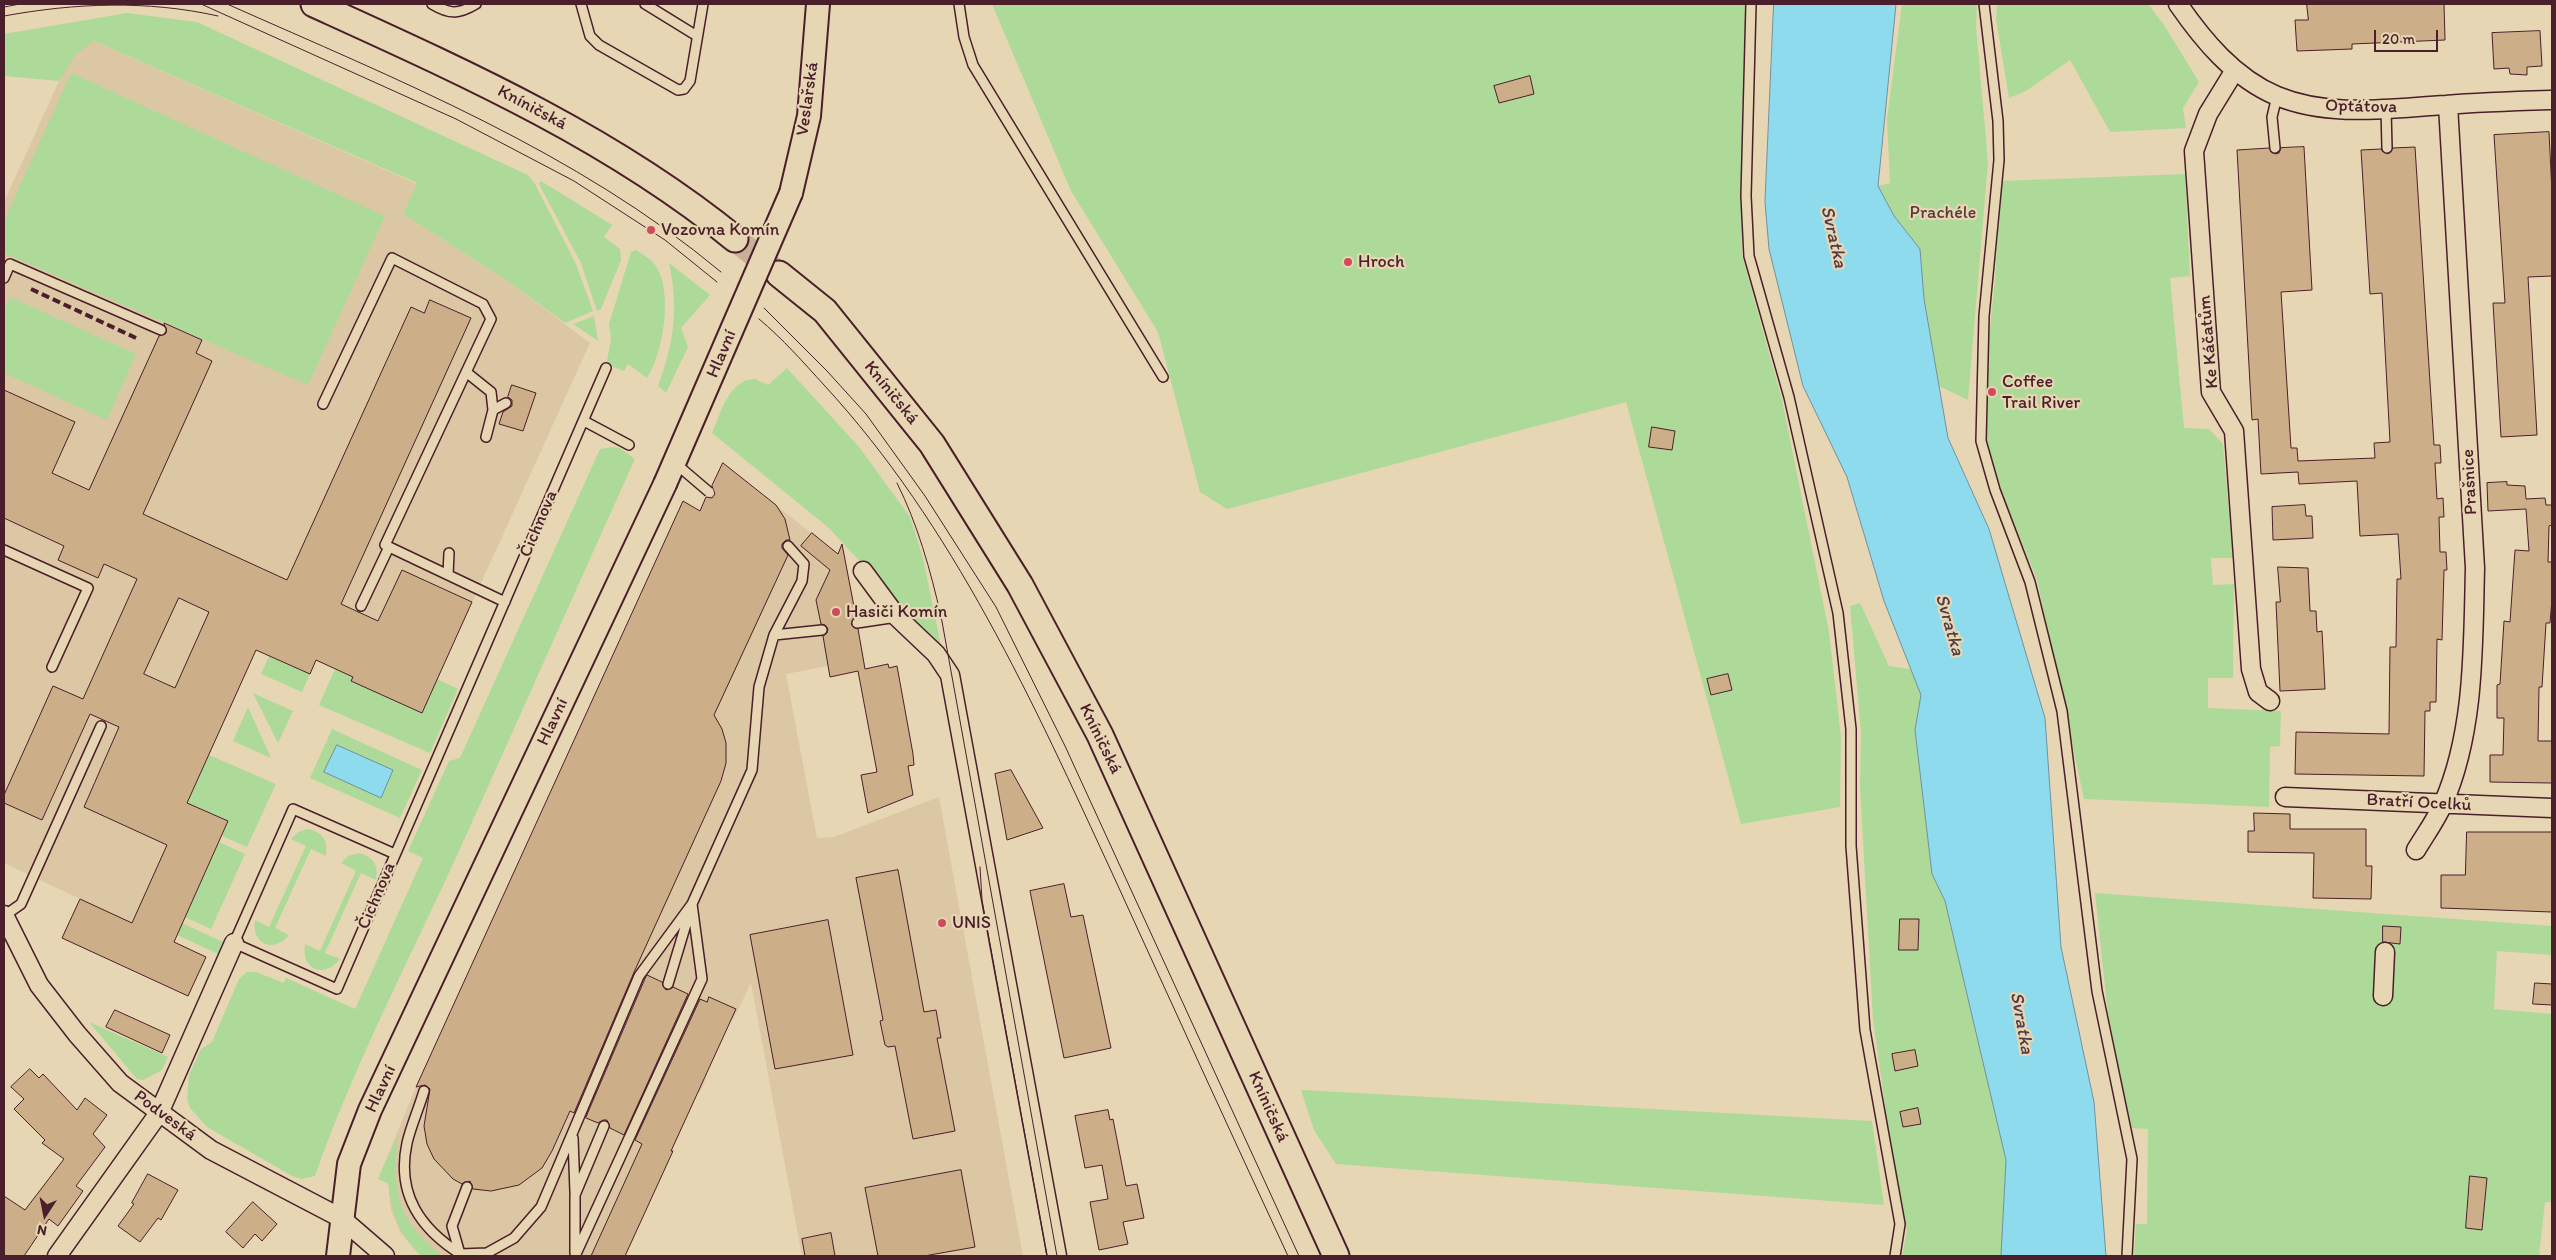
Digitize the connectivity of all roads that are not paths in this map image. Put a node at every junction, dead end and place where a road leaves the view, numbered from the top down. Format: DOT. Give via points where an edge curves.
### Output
graph roads {
  1 [pos="314,4"];
  2 [pos="432,4"];
  3 [pos="476,4"];
  4 [pos="581,4"];
  5 [pos="645,4"];
  6 [pos="702,4"];
  7 [pos="818,4"];
  8 [pos="959,4"];
  9 [pos="1750,4"];
  10 [pos="1984,4"];
  11 [pos="2178,4"];
  12 [pos="697,36"];
  13 [pos="2235,70"];
  14 [pos="2276,96"];
  15 [pos="2552,100"];
  16 [pos="2448,104"];
  17 [pos="2386,109"];
  18 [pos="2275,148"];
  19 [pos="2388,148"];
  20 [pos="791,193"];
  21 [pos="735,239"];
  22 [pos="779,274"];
  23 [pos="4,278"];
  24 [pos="161,330"];
  25 [pos="606,368"];
  26 [pos="466,372"];
  27 [pos="1162,377"];
  28 [pos="506,403"];
  29 [pos="323,404"];
  30 [pos="493,410"];
  31 [pos="584,421"];
  32 [pos="486,437"];
  33 [pos="630,445"];
  34 [pos="674,463"];
  35 [pos="709,492"];
  36 [pos="788,546"];
  37 [pos="389,547"];
  38 [pos="4,550"];
  39 [pos="449,552"];
  40 [pos="862,571"];
  41 [pos="448,575"];
  42 [pos="505,602"];
  43 [pos="361,606"];
  44 [pos="897,617"];
  45 [pos="857,623"];
  46 [pos="822,630"];
  47 [pos="774,635"];
  48 [pos="52,667"];
  49 [pos="2270,701"];
  50 [pos="101,726"];
  51 [pos="2285,797"];
  52 [pos="2443,805"];
  53 [pos="2552,808"];
  54 [pos="2416,850"];
  55 [pos="395,854"];
  56 [pos="692,904"];
  57 [pos="4,916"];
  58 [pos="234,943"];
  59 [pos="2385,952"];
  60 [pos="668,984"];
  61 [pos="2383,996"];
  62 [pos="424,1092"];
  63 [pos="159,1113"];
  64 [pos="604,1126"];
  65 [pos="573,1135"];
  66 [pos="467,1187"];
  67 [pos="575,1195"];
  68 [pos="342,1218"];
  69 [pos="462,1255"];
  70 [pos="57,1256"];
  71 [pos="338,1256"];
  72 [pos="385,1256"];
  73 [pos="575,1256"];
  74 [pos="1057,1256"];
  75 [pos="1336,1256"];
  76 [pos="1895,1256"];
  77 [pos="2127,1256"];
  1 -- 21 [label="main road, Kníničská" via="559,121 699,209"];
  2 -- 3 [label="lane" via="447,13 466,10"];
  4 -- 12 [label="lane" via="590,36 599,45 678,90 684,89 690,81"];
  5 -- 12 [label="lane"];
  6 -- 12 [label="lane"];
  7 -- 20 [label="street, Veslařská" via="809,116"];
  8 -- 27 [label="lane" via="964,37 973,65"];
  9 -- 76 [label="lane" via="1746,196 1749,256 1789,397 1838,613 1851,729 1852,846 1865,1030 1900,1224"];
  10 -- 77 [label="lane" via="1998,121 1999,160 1984,316 1981,441 1995,490 2030,582 2062,711 2097,991 2132,1159"];
  11 -- 13 [label="street, Optátova" via="2198,33"];
  13 -- 14 [label="street, Optátova"];
  13 -- 49 [label="street, Ke Káčatům" via="2208,114 2194,151 2211,392 2234,431 2251,669 2258,692"];
  14 -- 17 [label="street, Optátova" via="2326,108"];
  14 -- 18 [label="lane" via="2272,117"];
  15 -- 16 [label="street, Optátova"];
  16 -- 17 [label="street, Optátova"];
  16 -- 52 [label="street, Prašnice" via="2475,568 2466,719 2457,765"];
  17 -- 19 [label="lane"];
  20 -- 34 [label="street, Hlavní, bridge"];
  22 -- 75 [label="main road, Kníničská" via="826,311 932,444 1020,585 1100,735"];
  23 -- 24 [label="lane" via="10,264"];
  25 -- 31 [label="lane, Čichnova"];
  26 -- 29 [label="lane" via="491,319 483,304 392,258"];
  26 -- 30 [label="lane" via="491,392"];
  26 -- 37 [label="lane" via="385,545"];
  28 -- 30 [label="lane"];
  30 -- 32 [label="lane"];
  31 -- 33 [label="lane"];
  31 -- 42 [label="lane, Čichnova"];
  34 -- 35 [label="lane, bridge"];
  34 -- 68 [label="street, Hlavní, bridge" via="370,1110 349,1164"];
  36 -- 47 [label="lane" via="804,564 802,581"];
  37 -- 41 [label="lane"];
  37 -- 43 [label="lane"];
  38 -- 48 [label="lane" via="88,588"];
  39 -- 41 [label="lane"];
  40 -- 44 [label="street"];
  41 -- 42 [label="lane"];
  42 -- 55 [label="lane, Čichnova"];
  44 -- 45 [label="lane"];
  44 -- 74 [label="street" via="936,654 950,675"];
  46 -- 47 [label="lane"];
  47 -- 56 [label="lane" via="759,687 752,770"];
  50 -- 57 [label="lane" via="21,904"];
  51 -- 52 [label="street, Bratří Ocelků"];
  52 -- 53 [label="street, Bratří Ocelků"];
  52 -- 54 [label="street, Prašnice"];
  55 -- 58 [label="lane" via="293,809"];
  55 -- 58 [label="lane, Čichnova" via="337,989"];
  56 -- 60 [label="lane"];
  56 -- 65 [label="lane" via="639,976"];
  56 -- 73 [label="lane" via="702,979"];
  57 -- 63 [label="street, Podveská" via="39,985 71,1027 120,1082"];
  58 -- 63 [label="street"];
  59 -- 61 [label="street"];
  62 -- 69 [label="lane" via="407,1143 405,1187 422,1222 442,1243"];
  63 -- 68 [label="street, Podveská" via="211,1150"];
  63 -- 70 [label="street"];
  64 -- 67 [label="lane"];
  65 -- 67 [label="lane"];
  65 -- 69 [label="lane" via="541,1207 514,1238 487,1253"];
  66 -- 69 [label="lane" via="452,1226"];
  67 -- 73 [label="lane"];
  68 -- 71 [label="street, Hlavní"];
  68 -- 72 [label="street, Podveská"];
}
